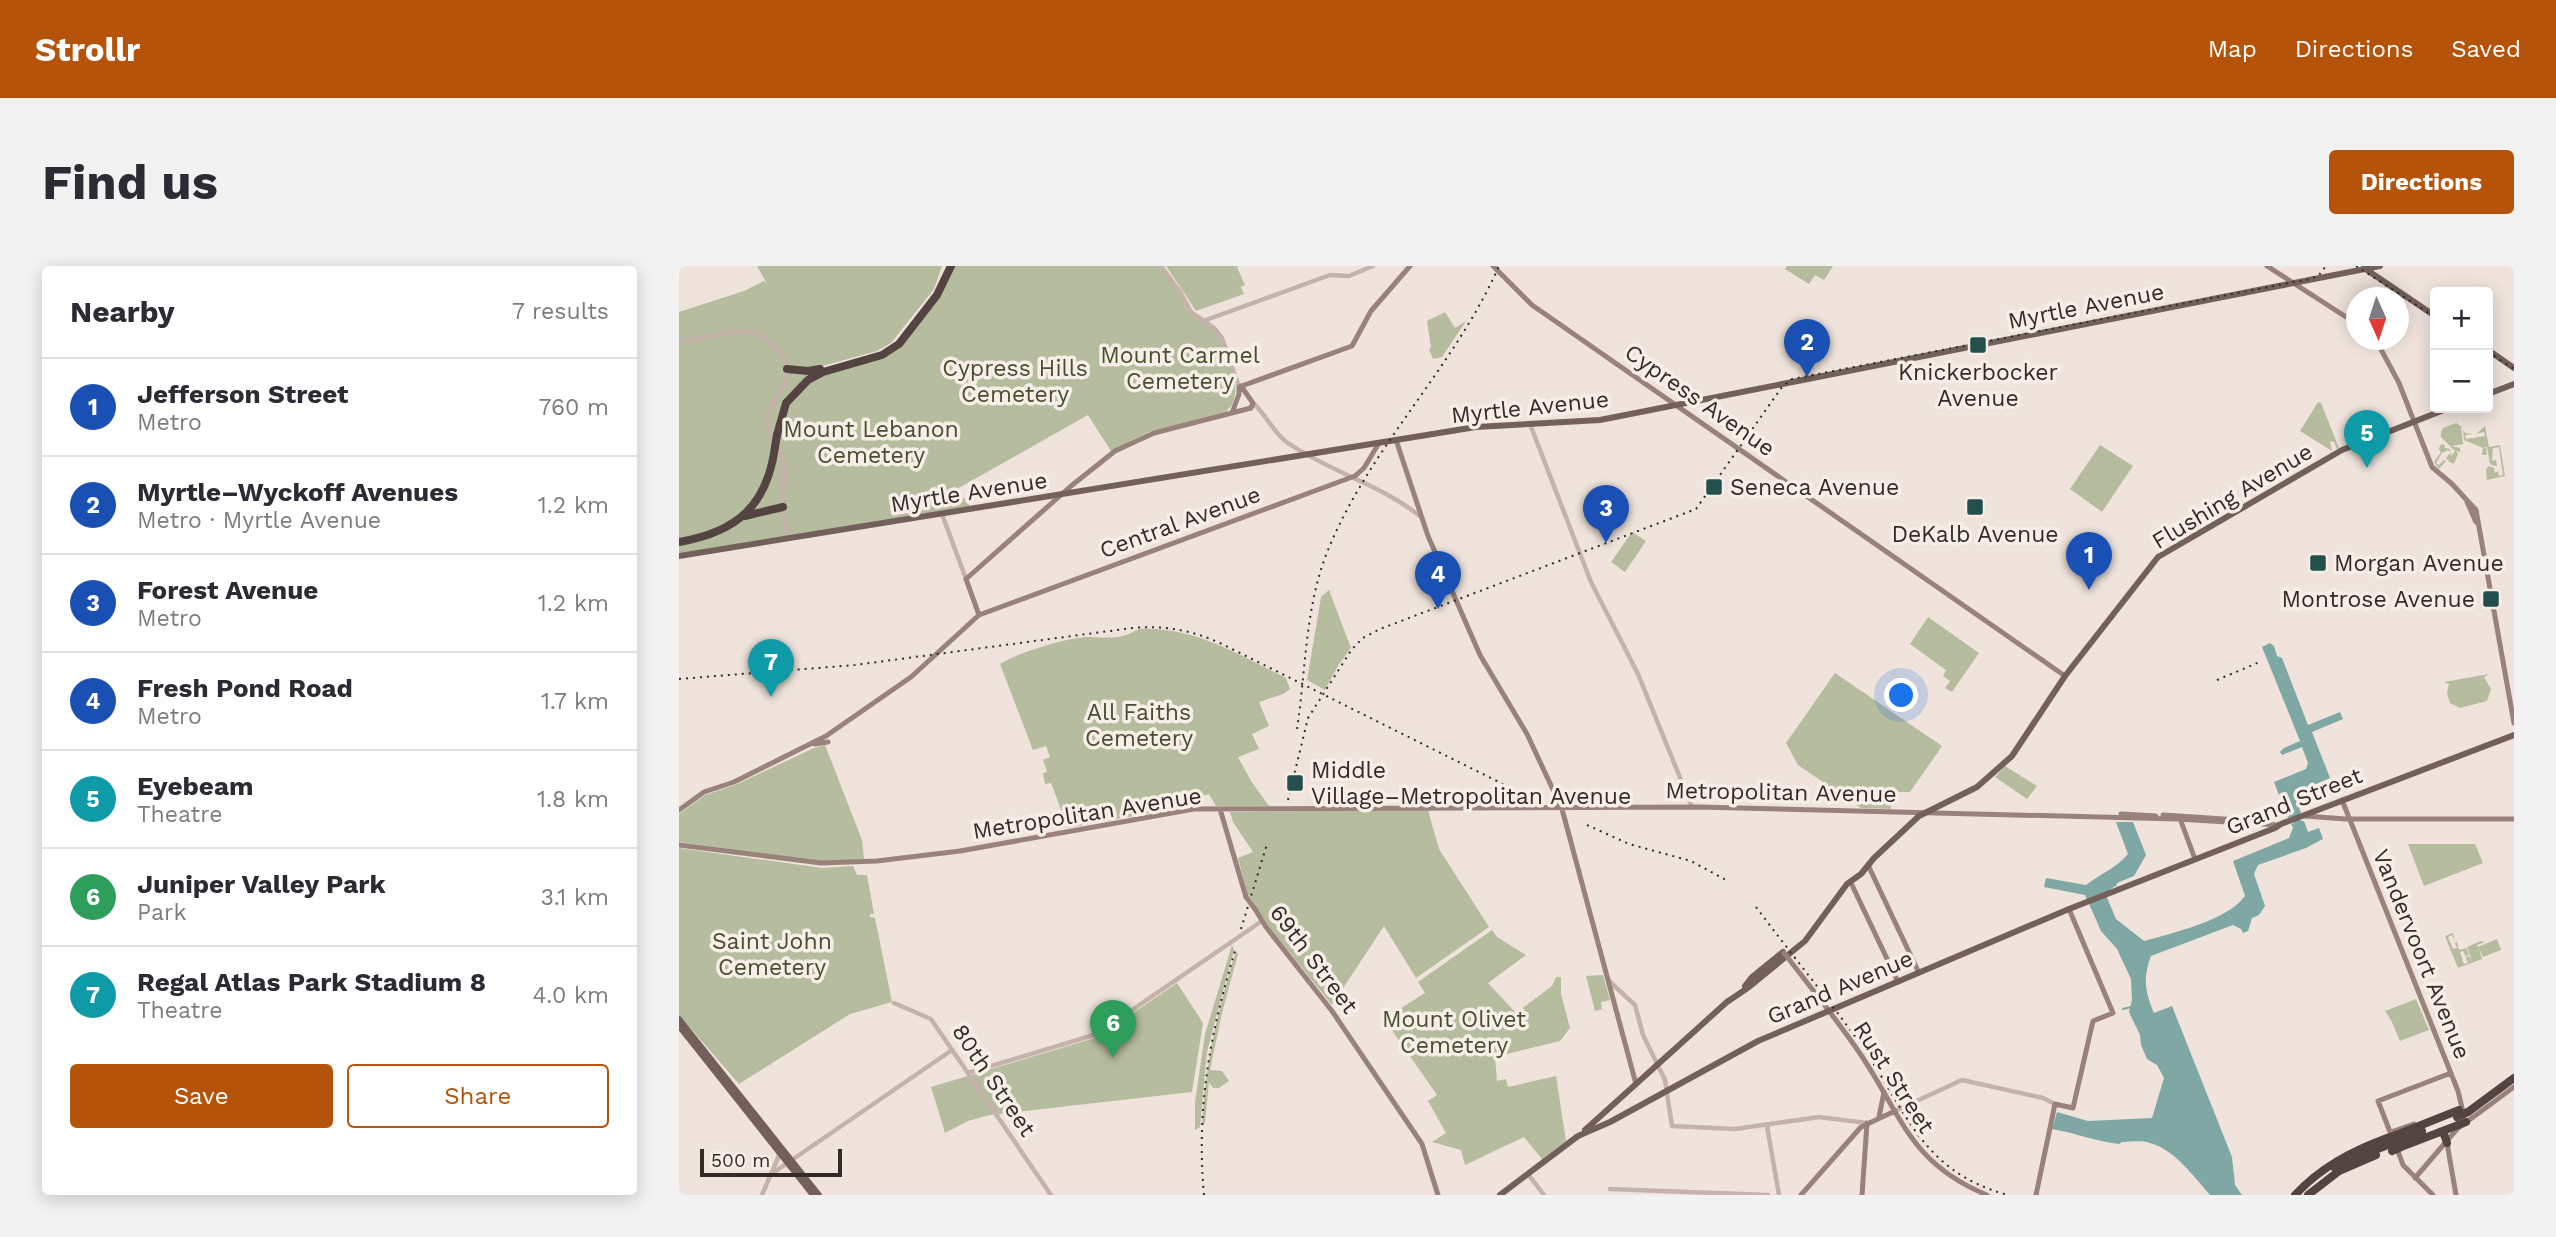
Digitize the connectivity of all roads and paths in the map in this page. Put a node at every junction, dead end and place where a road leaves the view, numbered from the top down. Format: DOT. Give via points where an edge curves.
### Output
graph roads {
  1 [pos="949,266"];
  2 [pos="1162,266"];
  3 [pos="1373,266"];
  4 [pos="1410,266"];
  5 [pos="1493,266"];
  6 [pos="2267,266"];
  7 [pos="2380,266"];
  8 [pos="2363,267"];
  9 [pos="2293,283"];
  10 [pos="932,298"];
  11 [pos="2430,313"];
  12 [pos="2346,317"];
  13 [pos="1206,320"];
  14 [pos="679,341"];
  15 [pos="1955,342"];
  16 [pos="1964,348"];
  17 [pos="2381,350"];
  18 [pos="2493,353"];
  19 [pos="830,367"];
  20 [pos="2514,368"];
  21 [pos="790,370"];
  22 [pos="2514,384"];
  23 [pos="792,390"];
  24 [pos="1241,390"];
  25 [pos="2493,392"];
  26 [pos="1253,403"];
  27 [pos="1675,404"];
  28 [pos="2436,413"];
  29 [pos="1231,414"];
  30 [pos="2414,422"];
  31 [pos="1530,424"];
  32 [pos="775,435"];
  33 [pos="1397,440"];
  34 [pos="1379,443"];
  35 [pos="774,446"];
  36 [pos="1309,454"];
  37 [pos="1355,476"];
  38 [pos="766,487"];
  39 [pos="1062,495"];
  40 [pos="782,509"];
  41 [pos="941,514"];
  42 [pos="1423,520"];
  43 [pos="736,521"];
  44 [pos="789,538"];
  45 [pos="679,541"];
  46 [pos="679,556"];
  47 [pos="965,577"];
  48 [pos="973,598"];
  49 [pos="979,615"];
  50 [pos="970,623"];
  51 [pos="2065,676"];
  52 [pos="2514,723"];
  53 [pos="2514,735"];
  54 [pos="828,742"];
  55 [pos="812,745"];
  56 [pos="2342,800"];
  57 [pos="1561,807"];
  58 [pos="1692,807"];
  59 [pos="2322,808"];
  60 [pos="1220,809"];
  61 [pos="679,810"];
  62 [pos="1923,813"];
  63 [pos="2121,816"];
  64 [pos="2302,816"];
  65 [pos="2179,817"];
  66 [pos="2324,819"];
  67 [pos="2350,819"];
  68 [pos="2514,819"];
  69 [pos="2265,822"];
  70 [pos="2237,823"];
  71 [pos="2284,823"];
  72 [pos="2255,824"];
  73 [pos="2258,834"];
  74 [pos="679,845"];
  75 [pos="2195,859"];
  76 [pos="1865,869"];
  77 [pos="1852,885"];
  78 [pos="2087,902"];
  79 [pos="2069,909"];
  80 [pos="1262,920"];
  81 [pos="1786,956"];
  82 [pos="1919,973"];
  83 [pos="1608,980"];
  84 [pos="1898,982"];
  85 [pos="1743,992"];
  86 [pos="894,1003"];
  87 [pos="1829,1011"];
  88 [pos="679,1018"];
  89 [pos="682,1029"];
  90 [pos="952,1050"];
  91 [pos="1658,1064"];
  92 [pos="968,1073"];
  93 [pos="2451,1073"];
  94 [pos="2514,1081"];
  95 [pos="1636,1084"];
  96 [pos="1668,1089"];
  97 [pos="1882,1089"];
  98 [pos="2055,1104"];
  99 [pos="1895,1111"];
  100 [pos="2463,1115"];
  101 [pos="1614,1118"];
  102 [pos="1879,1118"];
  103 [pos="1604,1122"];
  104 [pos="1867,1123"];
  105 [pos="1766,1126"];
  106 [pos="2440,1132"];
  107 [pos="1867,1133"];
  108 [pos="1579,1136"];
  109 [pos="2394,1142"];
  110 [pos="2447,1143"];
  111 [pos="779,1153"];
  112 [pos="2367,1153"];
  113 [pos="789,1162"];
  114 [pos="1528,1174"];
  115 [pos="770,1175"];
  116 [pos="2415,1178"];
  117 [pos="1610,1189"];
  118 [pos="762,1195"];
  119 [pos="813,1195"];
  120 [pos="819,1195"];
  121 [pos="1051,1195"];
  122 [pos="1438,1195"];
  123 [pos="1500,1195"];
  124 [pos="1544,1195"];
  125 [pos="1768,1195"];
  126 [pos="1779,1195"];
  127 [pos="1801,1195"];
  128 [pos="1862,1195"];
  129 [pos="1987,1195"];
  130 [pos="2036,1195"];
  131 [pos="2297,1195"];
  132 [pos="2308,1195"];
  133 [pos="2433,1195"];
  134 [pos="2456,1195"];
  1 -- 10 [label="highway"];
  2 -- 13 [label="street" via="1192,311"];
  2 -- 24 [label="street" via="1191,312 1222,338"];
  3 -- 13 [label="street" via="1351,275 1330,275"];
  4 -- 24 [label="main road" via="1371,311 1352,346"];
  5 -- 27 [label="main road, Cypress Avenue" via="1532,305"];
  6 -- 9 [label="main road"];
  7 -- 8 [label="main road, Myrtle Avenue"];
  8 -- 9 [label="main road, Myrtle Avenue"];
  8 -- 11 [label="main road"];
  9 -- 12 [label="main road"];
  9 -- 16 [label="main road, Myrtle Avenue"];
  10 -- 19 [label="highway" via="890,348"];
  10 -- 32 [label="highway" via="889,352 820,373 802,384 784,407"];
  13 -- 24 [label="street" via="1224,338"];
  14 -- 21 [label="street" via="740,330 758,334 772,344"];
  15 -- 16 [label="main road"];
  16 -- 27 [label="main road, Myrtle Avenue"];
  17 -- 30 [label="main road"];
  18 -- 20 [label="main road"];
  19 -- 21 [label="highway"];
  19 -- 23 [label="highway"];
  21 -- 23 [label="highway" via="800,378"];
  21 -- 40 [label="street" via="767,418 785,468"];
  22 -- 25 [label="main road"];
  23 -- 32 [label="highway" via="781,408"];
  24 -- 26 [label="main road"];
  24 -- 29 [label="main road"];
  26 -- 29 [label="main road" via="1251,408"];
  26 -- 36 [label="street" via="1283,440"];
  27 -- 31 [label="main road, Myrtle Avenue" via="1600,420"];
  27 -- 51 [label="main road, Cypress Avenue"];
  28 -- 30 [label="main road, Flushing Avenue"];
  29 -- 39 [label="main road" via="1154,433 1130,444"];
  30 -- 51 [label="main road, Flushing Avenue" via="2342,450 2158,557"];
  30 -- 52 [label="main road" via="2432,467 2476,510"];
  31 -- 33 [label="main road, Myrtle Avenue"];
  31 -- 58 [label="street" via="1591,582 1638,674"];
  32 -- 35 [label="highway, bridge"];
  33 -- 34 [label="main road, Myrtle Avenue"];
  33 -- 42 [label="main road"];
  34 -- 36 [label="main road, Myrtle Avenue"];
  34 -- 37 [label="main road"];
  35 -- 38 [label="highway"];
  35 -- 45 [label="highway" via="764,484 748,508 713,531"];
  36 -- 37 [label="street"];
  36 -- 39 [label="main road, Myrtle Avenue"];
  37 -- 42 [label="street"];
  37 -- 49 [label="main road, Central Avenue"];
  38 -- 40 [label="highway" via="759,508"];
  38 -- 43 [label="highway"];
  39 -- 41 [label="main road, Myrtle Avenue"];
  39 -- 47 [label="main road"];
  40 -- 43 [label="highway" via="752,513"];
  40 -- 44 [label="street"];
  41 -- 44 [label="main road, Myrtle Avenue"];
  41 -- 47 [label="street"];
  42 -- 57 [label="main road" via="1480,655 1527,734"];
  43 -- 45 [label="highway" via="708,535"];
  44 -- 46 [label="main road, Myrtle Avenue"];
  47 -- 48 [label="main road"];
  48 -- 49 [label="main road"];
  48 -- 50 [label="main road"];
  49 -- 50 [label="main road"];
  50 -- 55 [label="main road" via="911,677 836,733"];
  51 -- 62 [label="main road, Flushing Avenue" via="2006,762 1977,787"];
  53 -- 56 [label="main road, Grand Street"];
  54 -- 55 [label="main road"];
  55 -- 61 [label="main road" via="704,792"];
  56 -- 59 [label="main road, Grand Street"];
  56 -- 67 [label="main road, Vandervoort Avenue"];
  57 -- 58 [label="main road, Metropolitan Avenue"];
  57 -- 60 [label="main road, Metropolitan Avenue"];
  57 -- 83 [label="main road"];
  58 -- 62 [label="main road, Metropolitan Avenue"];
  59 -- 64 [label="main road, Grand Street"];
  59 -- 66 [label="main road"];
  60 -- 74 [label="main road, Metropolitan Avenue" via="1189,810 960,852 856,863 821,863"];
  60 -- 80 [label="main road, 69th Street, bridge" via="1246,897"];
  62 -- 63 [label="main road, Metropolitan Avenue"];
  62 -- 76 [label="main road, Flushing Avenue"];
  63 -- 65 [label="main road, Metropolitan Avenue"];
  63 -- 65 [label="main road, Metropolitan Avenue"];
  64 -- 66 [label="main road"];
  64 -- 71 [label="main road, Grand Street"];
  65 -- 69 [label="main road, Metropolitan Avenue"];
  65 -- 70 [label="main road, Metropolitan Avenue"];
  65 -- 75 [label="main road"];
  66 -- 67 [label="main road"];
  67 -- 68 [label="main road"];
  67 -- 93 [label="main road, Vandervoort Avenue"];
  69 -- 70 [label="main road"];
  69 -- 71 [label="main road, Metropolitan Avenue"];
  70 -- 72 [label="main road, Metropolitan Avenue"];
  71 -- 72 [label="main road, Metropolitan Avenue"];
  71 -- 73 [label="main road, Grand Street"];
  72 -- 73 [label="main road"];
  73 -- 75 [label="main road, Grand Street"];
  75 -- 78 [label="main road, Grand Street"];
  76 -- 77 [label="main road"];
  76 -- 82 [label="main road"];
  76 -- 85 [label="main road, Flushing Avenue" via="1847,884 1805,941"];
  77 -- 84 [label="main road"];
  78 -- 79 [label="main road, Grand Avenue"];
  79 -- 82 [label="main road, Grand Avenue"];
  79 -- 98 [label="main road" via="2113,1013 2093,1021 2073,1108"];
  80 -- 92 [label="street" via="1097,1034"];
  80 -- 122 [label="main road, 69th Street" via="1422,1144"];
  81 -- 85 [label="main road" via="1752,976"];
  81 -- 87 [label="main road, Rust Street"];
  82 -- 84 [label="main road, Grand Avenue"];
  83 -- 91 [label="street" via="1635,1005"];
  83 -- 95 [label="main road"];
  84 -- 87 [label="main road, Grand Avenue"];
  85 -- 91 [label="main road, Flushing Avenue"];
  86 -- 90 [label="street, 80th Street" via="930,1018"];
  87 -- 96 [label="main road, Grand Avenue" via="1749,1043 1725,1062"];
  87 -- 97 [label="main road, Rust Street"];
  88 -- 89 [label="main road"];
  89 -- 111 [label="main road"];
  89 -- 113 [label="main road"];
  90 -- 92 [label="street, 80th Street"];
  90 -- 113 [label="street"];
  91 -- 95 [label="main road, Flushing Avenue"];
  91 -- 96 [label="street"];
  92 -- 121 [label="street, 80th Street"];
  93 -- 100 [label="main road, Vandervoort Avenue"];
  93 -- 109 [label="main road" via="2378,1101"];
  94 -- 100 [label="main road"];
  94 -- 100 [label="highway"];
  94 -- 100 [label="main road"];
  95 -- 108 [label="main road, Flushing Avenue"];
  96 -- 101 [label="main road, Grand Avenue"];
  96 -- 105 [label="street" via="1672,1126"];
  97 -- 99 [label="main road, Rust Street"];
  97 -- 102 [label="main road"];
  98 -- 99 [label="street" via="1962,1080"];
  98 -- 130 [label="main road"];
  99 -- 102 [label="main road"];
  99 -- 129 [label="main road, Rust Street" via="1924,1154 1945,1173"];
  100 -- 106 [label="highway"];
  100 -- 109 [label="highway"];
  100 -- 109 [label="highway"];
  100 -- 109 [label="main road" via="2428,1119"];
  100 -- 110 [label="main road"];
  101 -- 103 [label="main road, Grand Avenue"];
  101 -- 108 [label="main road, Grand Avenue"];
  102 -- 104 [label="main road"];
  102 -- 107 [label="main road"];
  104 -- 105 [label="street" via="1805,1118"];
  104 -- 107 [label="main road"];
  104 -- 127 [label="main road"];
  105 -- 126 [label="street"];
  106 -- 109 [label="highway"];
  106 -- 110 [label="highway"];
  107 -- 128 [label="main road"];
  108 -- 114 [label="main road, Grand Avenue"];
  109 -- 112 [label="highway"];
  109 -- 116 [label="main road" via="2403,1166"];
  110 -- 116 [label="main road"];
  110 -- 134 [label="main road"];
  111 -- 113 [label="main road"];
  111 -- 115 [label="street"];
  112 -- 131 [label="highway" via="2329,1170"];
  112 -- 131 [label="highway" via="2339,1158"];
  112 -- 132 [label="highway"];
  113 -- 115 [label="street"];
  113 -- 119 [label="main road"];
  113 -- 120 [label="main road"];
  114 -- 123 [label="main road, Grand Avenue"];
  114 -- 124 [label="street"];
  115 -- 118 [label="street"];
  116 -- 133 [label="main road"];
  117 -- 125 [label="street"];
}
